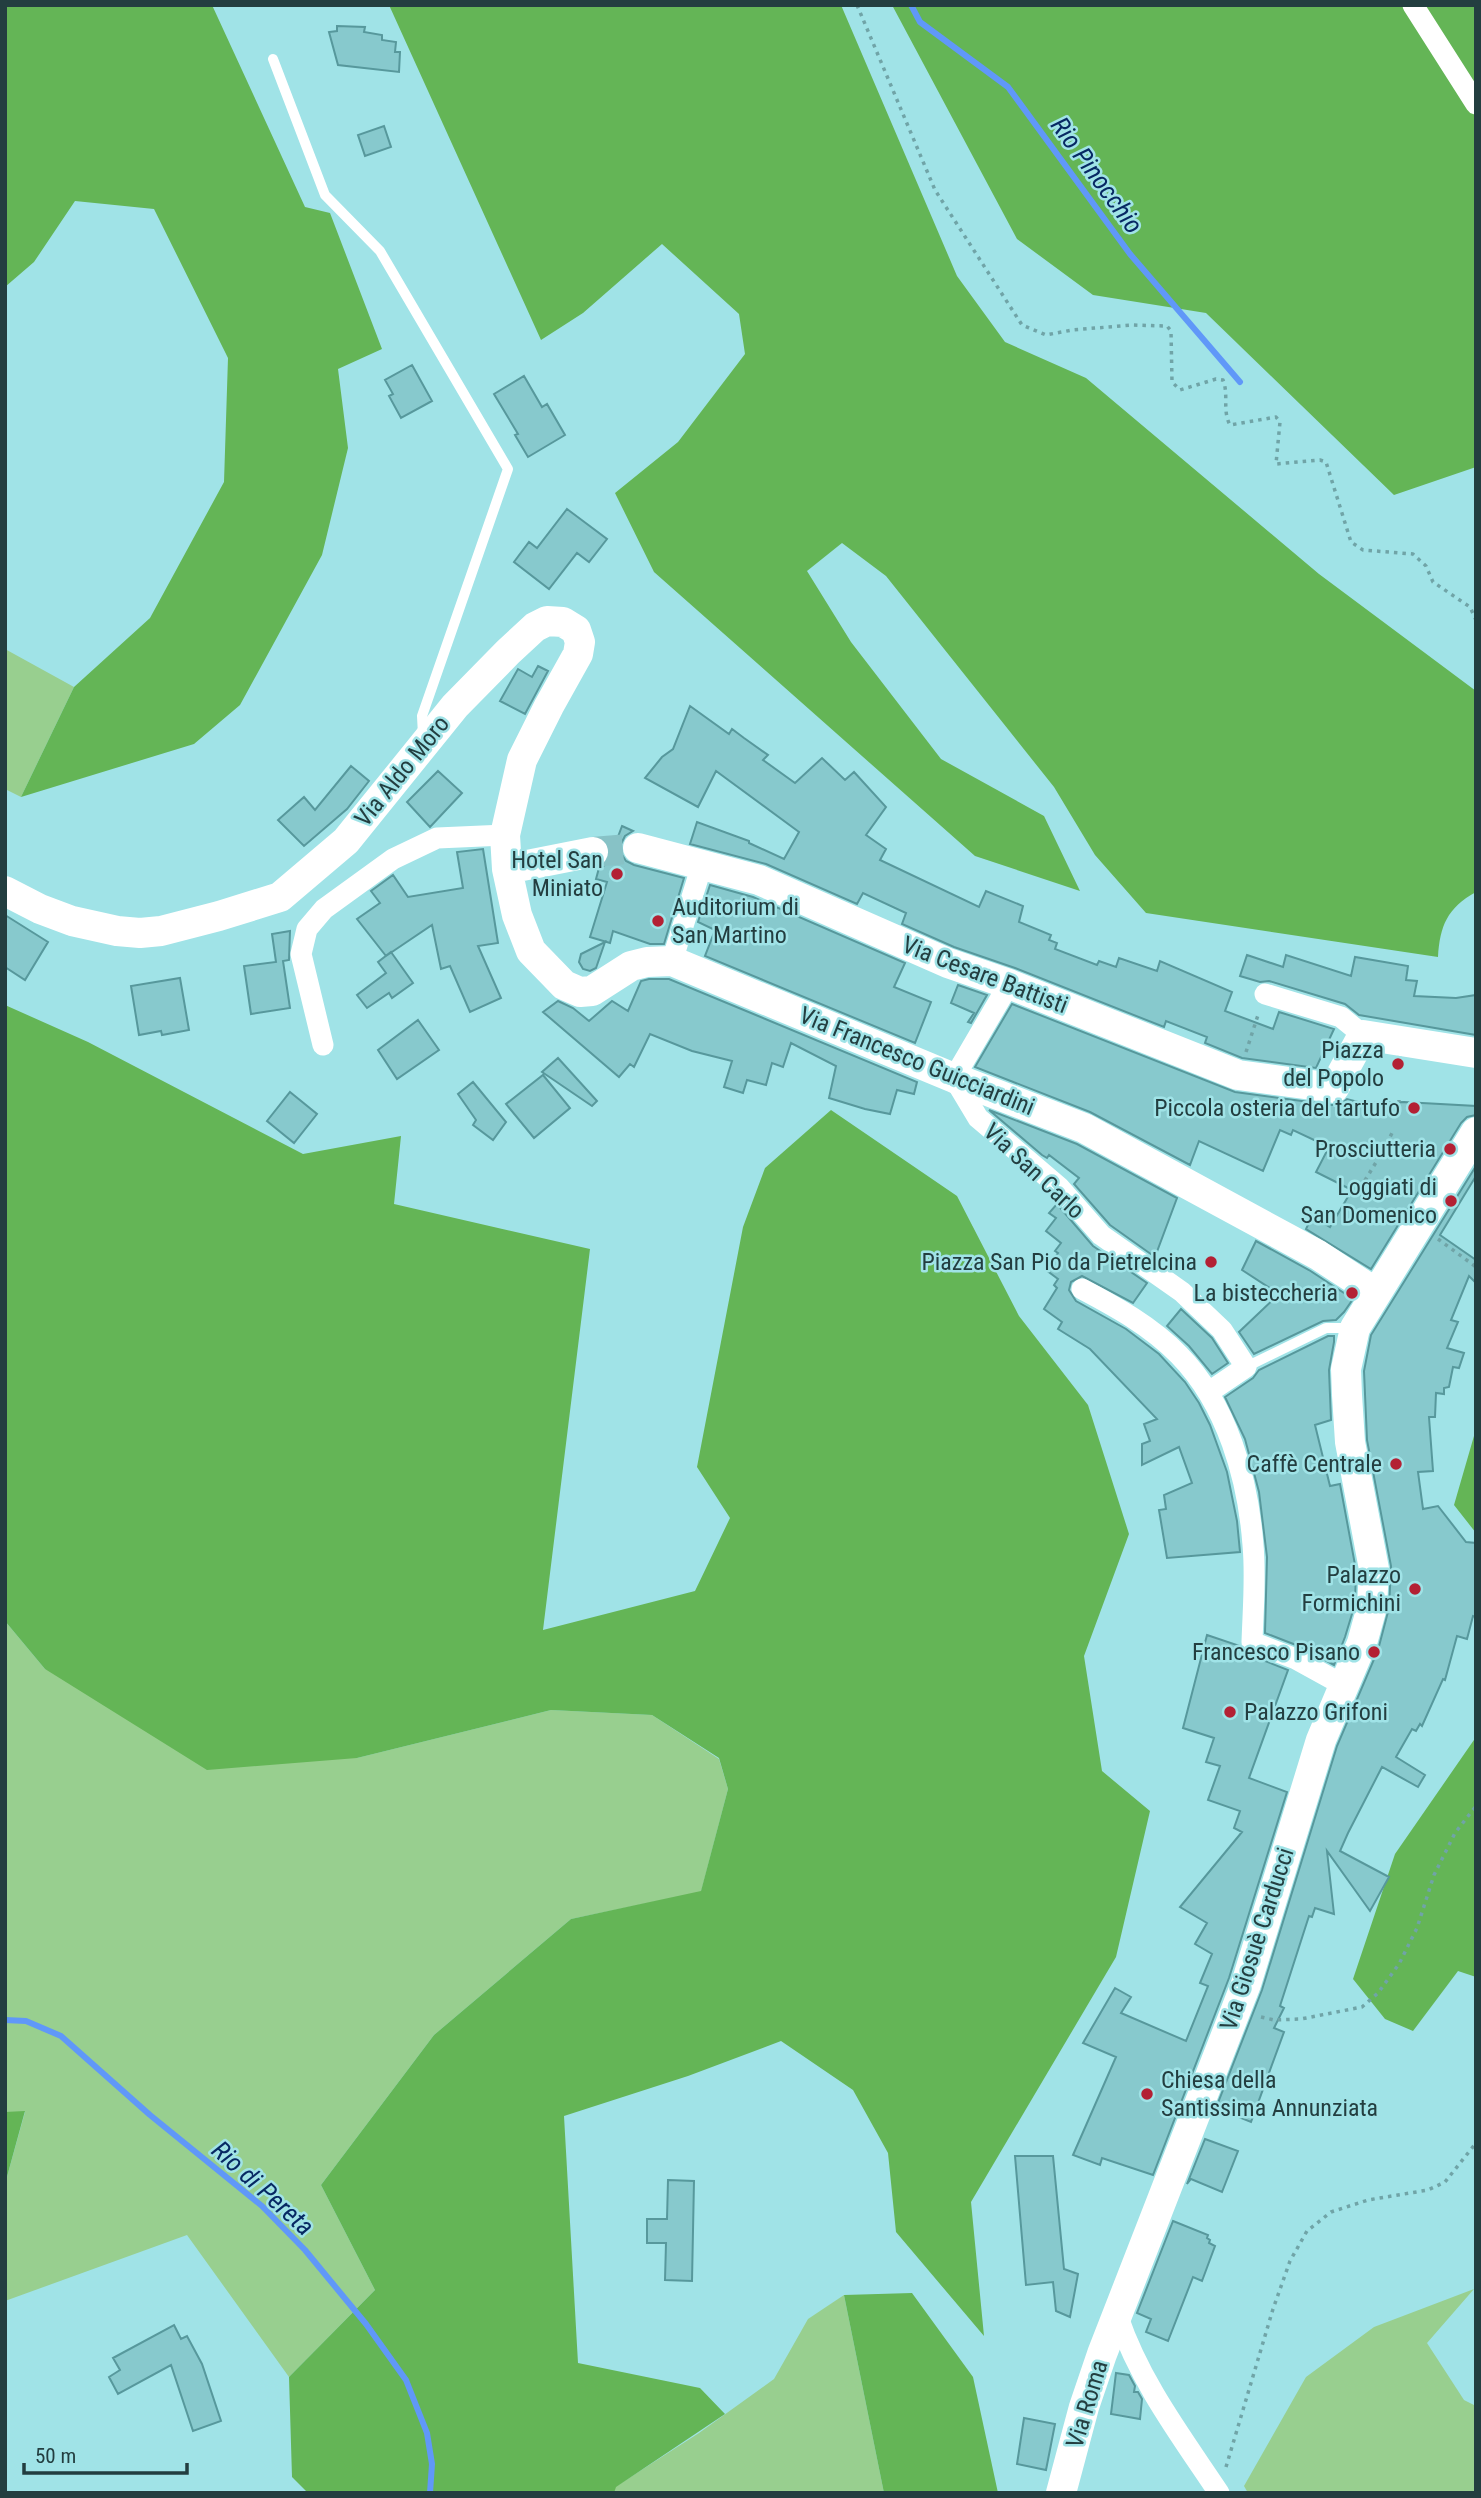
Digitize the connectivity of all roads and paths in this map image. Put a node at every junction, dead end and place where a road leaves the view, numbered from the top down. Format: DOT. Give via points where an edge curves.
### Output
graph roads {
  1 [pos="857,5"];
  2 [pos="1413,5"];
  3 [pos="273,59"];
  4 [pos="1476,104"];
  5 [pos="1476,620"];
  6 [pos="424,745"];
  7 [pos="505,835"];
  8 [pos="638,848"];
  9 [pos="593,852"];
  10 [pos="702,865"];
  11 [pos="507,869"];
  12 [pos="5,891"];
  13 [pos="672,961"];
  14 [pos="1009,984"];
  15 [pos="1265,994"];
  16 [pos="1363,1035"];
  17 [pos="323,1045"];
  18 [pos="1476,1053"];
  19 [pos="1238,1075"];
  20 [pos="954,1078"];
  21 [pos="1394,1129"];
  22 [pos="1476,1132"];
  23 [pos="1356,1195"];
  24 [pos="1082,1289"];
  25 [pos="1376,1293"];
  26 [pos="1355,1328"];
  27 [pos="1249,1366"];
  28 [pos="1209,1392"];
  29 [pos="1345,1686"];
  30 [pos="1476,1806"];
  31 [pos="1236,2009"];
  32 [pos="1476,2143"];
  33 [pos="1118,2316"];
  34 [pos="1061,2493"];
  35 [pos="1219,2493"];
  1 -- 5 [label="path" via="935,190 1022,325 1046,335 1132,324 1167,326 1171,331 1172,382 1180,390 1223,380 1225,416 1230,425 1276,417 1280,422 1276,464 1326,462 1351,542 1363,550 1413,554 1426,566 1433,582 1470,607"];
  2 -- 4 [label="street"];
  3 -- 6 [label="lane" via="325,195 380,251 508,469 422,716"];
  6 -- 7 [label="main road, Via Aldo Moro" via="455,706 535,627 563,621 576,630 578,654 522,761"];
  6 -- 12 [label="main road, Via Aldo Moro" via="346,841 280,897 140,933 72,921"];
  7 -- 11 [label="main road, Via Aldo Moro"];
  7 -- 17 [label="street, Via Aldo Moro" via="437,838 393,859 324,909 307,929 301,954"];
  8 -- 10 [label="main road, Via Cesare Battisti"];
  9 -- 11 [label="main road"];
  10 -- 13 [label="street"];
  10 -- 14 [label="main road, Via Cesare Battisti" via="759,880 948,963"];
  11 -- 13 [label="main road, Via Francesco Guicciardini" via="531,951 564,985 592,991 631,966"];
  13 -- 20 [label="main road, Via Francesco Guicciardini"];
  14 -- 19 [label="main road, Via Cesare Battisti"];
  14 -- 20 [label="street"];
  15 -- 16 [label="street" via="1341,1017"];
  15 -- 19 [label="path"];
  16 -- 18 [label="main road"];
  16 -- 19 [label="main road, Via Cesare Battisti" via="1334,1088"];
  20 -- 25 [label="main road, Via Francesco Guicciardini" via="1084,1128 1320,1252"];
  20 -- 27 [label="street, Via San Carlo" via="978,1118 1059,1187 1101,1235 1182,1292 1222,1330"];
  21 -- 23 [label="path"];
  22 -- 25 [label="main road, Via Giosuè Carducci"];
  24 -- 28 [label="street" via="1157,1336"];
  25 -- 26 [label="main road, Via Giosuè Carducci"];
  26 -- 27 [label="lane" via="1326,1328"];
  26 -- 29 [label="main road, Via Giosuè Carducci" via="1346,1369 1350,1442 1374,1569 1372,1607"];
  27 -- 28 [label="street"];
  28 -- 29 [label="street" via="1243,1480 1253,1545 1252,1642"];
  29 -- 31 [label="main road, Via Giosuè Carducci" via="1302,1796"];
  30 -- 31 [label="path" via="1455,1833 1434,1875 1417,1928 1399,1964 1362,2007 1274,2020"];
  31 -- 33 [label="main road, Via Giosuè Carducci"];
  32 -- 35 [label="path" via="1445,2182 1331,2212 1307,2231 1277,2297"];
  33 -- 34 [label="main road, Via Roma" via="1084,2407"];
  33 -- 35 [label="street" via="1143,2378"];
}
